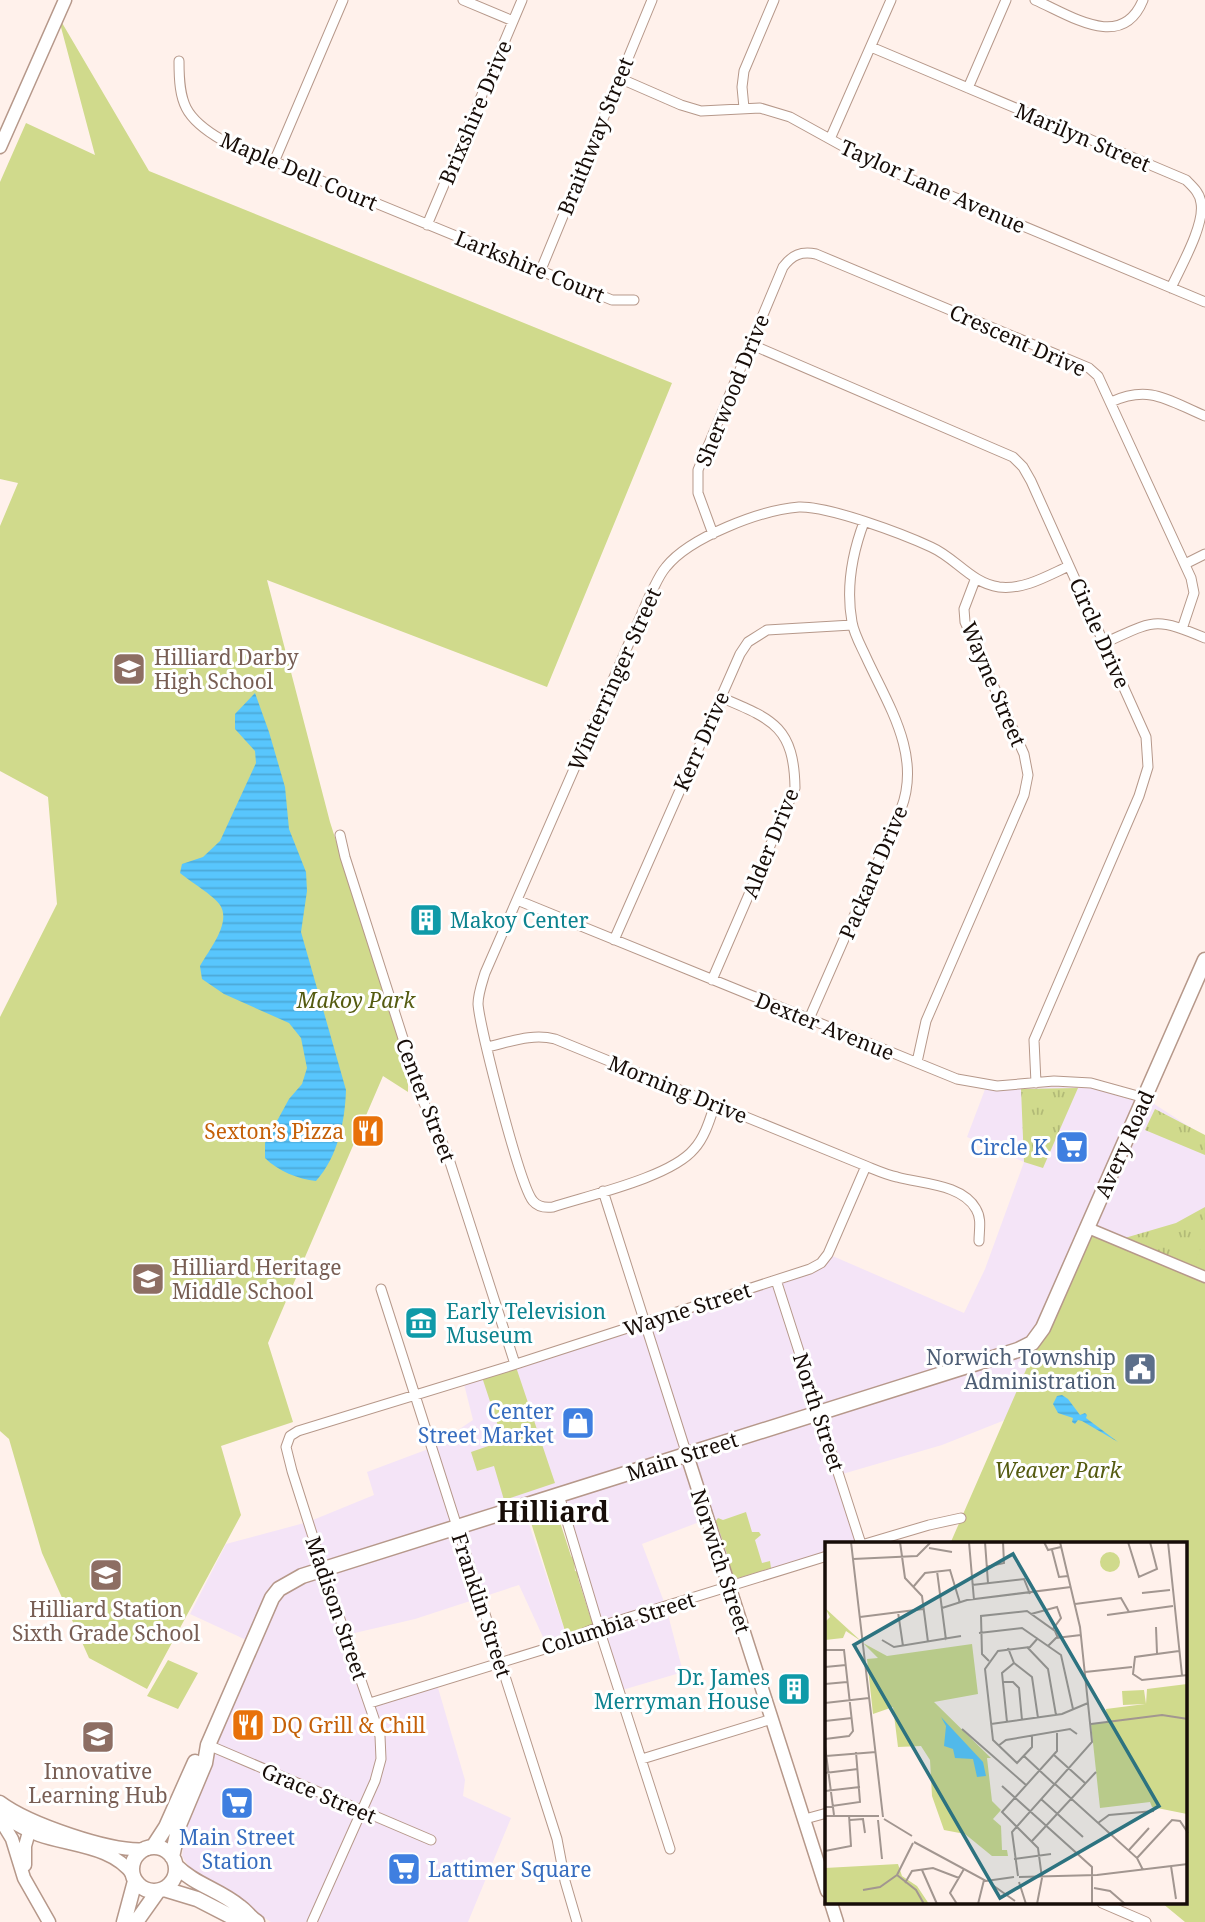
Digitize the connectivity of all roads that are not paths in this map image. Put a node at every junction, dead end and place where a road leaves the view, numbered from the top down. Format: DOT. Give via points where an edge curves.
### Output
graph roads {
  1 [pos="65,0"];
  2 [pos="343,0"];
  3 [pos="463,0"];
  4 [pos="522,0"];
  5 [pos="652,0"];
  6 [pos="774,0"];
  7 [pos="891,0"];
  8 [pos="1006,0"];
  9 [pos="1035,0"];
  10 [pos="1143,0"];
  11 [pos="513,21"];
  12 [pos="871,47"];
  13 [pos="179,61"];
  14 [pos="619,78"];
  15 [pos="968,88"];
  16 [pos="744,108"];
  17 [pos="830,139"];
  18 [pos="0,147"];
  19 [pos="274,162"];
  20 [pos="427,225"];
  21 [pos="798,253"];
  22 [pos="540,272"];
  23 [pos="1171,288"];
  24 [pos="634,300"];
  25 [pos="1205,302"];
  26 [pos="750,344"];
  27 [pos="1111,402"];
  28 [pos="1205,416"];
  29 [pos="864,522"];
  30 [pos="713,534"];
  31 [pos="1205,554"];
  32 [pos="1185,564"];
  33 [pos="1069,566"];
  34 [pos="975,580"];
  35 [pos="852,625"];
  36 [pos="1182,629"];
  37 [pos="1205,638"];
  38 [pos="1104,643"];
  39 [pos="720,697"];
  40 [pos="340,835"];
  41 [pos="517,900"];
  42 [pos="614,940"];
  43 [pos="1205,960"];
  44 [pos="712,980"];
  45 [pos="809,1019"];
  46 [pos="487,1047"];
  47 [pos="917,1062"];
  48 [pos="1036,1083"];
  49 [pos="1145,1098"];
  50 [pos="715,1104"];
  51 [pos="866,1166"];
  52 [pos="603,1191"];
  53 [pos="1088,1228"];
  54 [pos="979,1241"];
  55 [pos="1205,1277"];
  56 [pos="776,1280"];
  57 [pos="381,1289"];
  58 [pos="644,1323"];
  59 [pos="1043,1328"];
  60 [pos="515,1364"];
  61 [pos="415,1396"];
  62 [pos="818,1413"];
  63 [pos="290,1436"];
  64 [pos="687,1455"];
  65 [pos="559,1495"];
  66 [pos="961,1518"];
  67 [pos="457,1528"];
  68 [pos="862,1542"];
  69 [pos="871,1542"];
  70 [pos="825,1557"];
  71 [pos="324,1570"];
  72 [pos="729,1587"];
  73 [pos="598,1627"];
  74 [pos="500,1661"];
  75 [pos="370,1703"];
  76 [pos="772,1719"];
  77 [pos="208,1745"];
  78 [pos="642,1759"];
  79 [pos="0,1802"];
  80 [pos="362,1812"];
  81 [pos="825,1813"];
  82 [pos="0,1816"];
  83 [pos="805,1819"];
  84 [pos="30,1826"];
  85 [pos="431,1840"];
  86 [pos="150,1848"];
  87 [pos="670,1849"];
  88 [pos="174,1862"];
  89 [pos="132,1875"];
  90 [pos="825,1884"];
  91 [pos="161,1890"];
  92 [pos="831,1904"];
  93 [pos="1104,1904"];
  94 [pos="253,1920"];
  95 [pos="49,1922"];
  96 [pos="56,1922"];
  97 [pos="124,1922"];
  98 [pos="136,1922"];
  99 [pos="312,1922"];
  100 [pos="577,1922"];
  101 [pos="837,1922"];
  102 [pos="1146,1922"];
  1 -- 18 [label="main road"];
  2 -- 19 [label="street"];
  3 -- 11 [label="street"];
  4 -- 11 [label="street, Brixshire Drive"];
  5 -- 14 [label="street, Braithway Street"];
  6 -- 16 [label="street" via="744,71"];
  7 -- 12 [label="street"];
  8 -- 15 [label="street"];
  9 -- 10 [label="street" via="1096,26 1113,28 1129,22"];
  11 -- 20 [label="street, Brixshire Drive"];
  12 -- 15 [label="street, Marilyn Street"];
  12 -- 17 [label="street"];
  13 -- 19 [label="street, Maple Dell Court" via="179,91 200,126"];
  14 -- 16 [label="street, Taylor Lane Avenue" via="701,111"];
  14 -- 22 [label="street, Braithway Street"];
  15 -- 23 [label="street, Marilyn Street" via="1186,180 1202,204 1201,219"];
  16 -- 17 [label="street, Taylor Lane Avenue" via="775,111"];
  17 -- 23 [label="street, Taylor Lane Avenue" via="877,165"];
  19 -- 20 [label="street, Maple Dell Court"];
  20 -- 22 [label="street, Larkshire Court"];
  21 -- 26 [label="street, Sherwood Drive" via="783,267"];
  21 -- 27 [label="street, Crescent Drive" via="816,254 1088,368 1098,376"];
  22 -- 24 [label="street, Larkshire Court" via="611,300"];
  23 -- 25 [label="street, Taylor Lane Avenue"];
  26 -- 30 [label="street, Sherwood Drive" via="698,471 698,493"];
  26 -- 33 [label="street, Circle Drive" via="1013,457 1031,481"];
  27 -- 28 [label="street" via="1142,393"];
  27 -- 32 [label="street, Crescent Drive"];
  29 -- 30 [label="street, Winterringer Street" via="800,507"];
  29 -- 34 [label="street, Winterringer Street" via="933,548"];
  29 -- 35 [label="street, Packard Drive" via="848,586"];
  30 -- 41 [label="street, Winterringer Street" via="687,548 665,568 650,595"];
  31 -- 32 [label="street"];
  32 -- 36 [label="street, Crescent Drive" via="1194,593"];
  33 -- 34 [label="street" via="1027,584 996,586"];
  33 -- 38 [label="street, Circle Drive"];
  34 -- 47 [label="street, Wayne Street" via="964,609 965,622 1024,754 1028,775 1024,795 926,1021"];
  35 -- 39 [label="street, Kerr Drive" via="767,630 748,642"];
  35 -- 45 [label="street, Packard Drive" via="901,733 909,764 906,797"];
  36 -- 37 [label="street"];
  36 -- 38 [label="street" via="1156,622"];
  38 -- 48 [label="street, Circle Drive" via="1146,737 1148,768 1034,1040"];
  39 -- 42 [label="street, Kerr Drive"];
  39 -- 44 [label="street, Alder Drive" via="764,716 785,735 795,761 795,788"];
  40 -- 60 [label="street, Center Street" via="423,1101 447,1153"];
  41 -- 42 [label="street, Dexter Avenue"];
  41 -- 46 [label="street, Winterringer Street" via="485,973 478,1001"];
  42 -- 44 [label="street, Dexter Avenue"];
  43 -- 49 [label="main road, Avery Road"];
  44 -- 45 [label="street, Dexter Avenue"];
  45 -- 47 [label="street, Dexter Avenue"];
  46 -- 50 [label="street, Morning Drive" via="543,1036"];
  46 -- 52 [label="street, Winterringer Street" via="532,1200 553,1207"];
  47 -- 48 [label="street, Dexter Avenue" via="957,1079 997,1086"];
  48 -- 49 [label="street, Dexter Avenue" via="1091,1083"];
  49 -- 53 [label="main road, Avery Road"];
  50 -- 51 [label="street, Morning Drive"];
  50 -- 52 [label="street" via="702,1138 675,1166"];
  51 -- 54 [label="street, Morning Drive" via="962,1194 980,1220"];
  51 -- 56 [label="street, Wayne Street" via="821,1263"];
  52 -- 58 [label="street, Norwich Street"];
  53 -- 55 [label="street"];
  53 -- 59 [label="main road, Avery Road"];
  56 -- 58 [label="street, Wayne Street"];
  56 -- 62 [label="street, North Street"];
  57 -- 61 [label="street, Franklin Street"];
  58 -- 60 [label="street, Wayne Street"];
  58 -- 64 [label="street, Norwich Street"];
  59 -- 62 [label="main road, Main Street" via="1032,1343 1018,1350"];
  60 -- 61 [label="street, Wayne Street"];
  61 -- 63 [label="street, Wayne Street"];
  61 -- 67 [label="street, Franklin Street"];
  62 -- 64 [label="main road, Main Street"];
  62 -- 68 [label="street, North Street"];
  63 -- 71 [label="street, Madison Street" via="286,1447"];
  64 -- 65 [label="main road, Main Street"];
  64 -- 72 [label="main road, Norwich Street"];
  65 -- 67 [label="main road, Main Street"];
  65 -- 73 [label="street"];
  66 -- 69 [label="street"];
  67 -- 71 [label="main road, Main Street"];
  67 -- 74 [label="street, Franklin Street"];
  70 -- 72 [label="street, Columbia Street"];
  71 -- 75 [label="street, Madison Street"];
  71 -- 77 [label="main road, Main Street" via="292,1581 275,1593"];
  72 -- 73 [label="street, Columbia Street"];
  72 -- 76 [label="main road, Norwich Street"];
  73 -- 74 [label="street, Columbia Street"];
  73 -- 78 [label="street"];
  74 -- 75 [label="street, Columbia Street"];
  74 -- 100 [label="street, Franklin Street" via="557,1839"];
  75 -- 80 [label="street, Madison Street" via="381,1759"];
  76 -- 78 [label="street"];
  76 -- 83 [label="main road, Norwich Street"];
  77 -- 80 [label="street, Grace Street"];
  77 -- 86 [label="main road, Main Street" via="196,1759 166,1827"];
  77 -- 88 [label="main road, Main Street" via="179,1825"];
  78 -- 87 [label="street"];
  79 -- 84 [label="main road"];
  80 -- 85 [label="street, Grace Street"];
  80 -- 99 [label="street, Madison Street"];
  81 -- 83 [label="street"];
  82 -- 84 [label="main road"];
  82 -- 95 [label="main road" via="24,1878"];
  83 -- 90 [label="main road, Norwich Street"];
  84 -- 86 [label="main road" via="130,1850"];
  84 -- 89 [label="main road" via="110,1856"];
  84 -- 96 [label="main road" via="26,1867"];
  86 -- 88 [label="main road" via="164,1850"];
  86 -- 89 [label="main road" via="133,1862"];
  88 -- 91 [label="main road" via="172,1882"];
  88 -- 94 [label="main road" via="190,1879 240,1907"];
  89 -- 91 [label="main road" via="145,1890"];
  89 -- 97 [label="main road"];
  91 -- 94 [label="main road"];
  91 -- 98 [label="main road"];
  92 -- 101 [label="main road"];
  93 -- 102 [label="street"];
}
